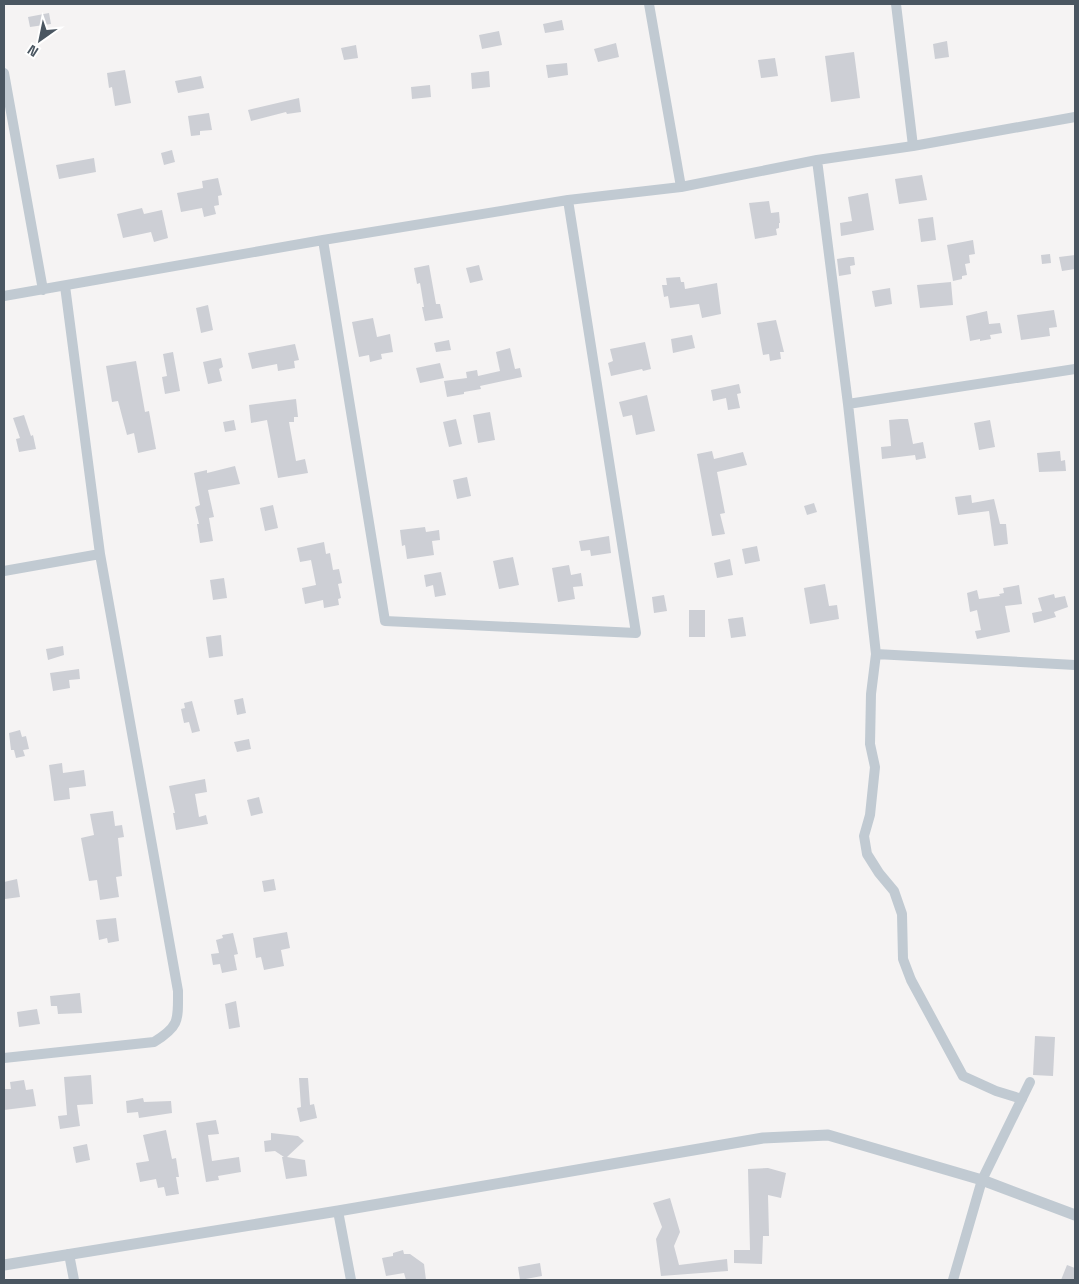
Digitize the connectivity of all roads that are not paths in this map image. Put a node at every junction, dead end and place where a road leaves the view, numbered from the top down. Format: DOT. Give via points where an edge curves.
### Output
graph roads {
  1 [pos="649,4"];
  2 [pos="896,4"];
  3 [pos="4,72"];
  4 [pos="1075,117"];
  5 [pos="912,146"];
  6 [pos="816,160"];
  7 [pos="681,187"];
  8 [pos="568,200"];
  9 [pos="323,240"];
  10 [pos="66,286"];
  11 [pos="43,290"];
  12 [pos="4,296"];
  13 [pos="1075,369"];
  14 [pos="848,404"];
  15 [pos="100,554"];
  16 [pos="4,571"];
  17 [pos="876,654"];
  18 [pos="1075,665"];
  19 [pos="4,1058"];
  20 [pos="1030,1082"];
  21 [pos="1022,1099"];
  22 [pos="982,1180"];
  23 [pos="338,1211"];
  24 [pos="1075,1215"];
  25 [pos="70,1254"];
  26 [pos="4,1265"];
  27 [pos="74,1280"];
  28 [pos="350,1280"];
  29 [pos="953,1280"];
  1 -- 7 [label="street"];
  2 -- 5 [label="street"];
  3 -- 11 [label="street"];
  4 -- 5 [label="street"];
  5 -- 6 [label="street"];
  6 -- 7 [label="street"];
  6 -- 14 [label="street"];
  7 -- 8 [label="street"];
  8 -- 9 [label="street"];
  8 -- 9 [label="street" via="636,633 385,621"];
  9 -- 10 [label="street"];
  10 -- 11 [label="street"];
  10 -- 15 [label="street"];
  11 -- 12 [label="street"];
  13 -- 14 [label="street"];
  14 -- 17 [label="street"];
  15 -- 16 [label="street"];
  15 -- 19 [label="street" via="178,991 178,1019 170,1032 154,1042"];
  17 -- 18 [label="street"];
  17 -- 21 [label="street" via="870,744 875,767 870,815 864,836 867,854 894,891 902,914 903,959 963,1076"];
  20 -- 21 [label="street"];
  21 -- 22 [label="street"];
  22 -- 23 [label="street" via="828,1135 763,1138"];
  22 -- 24 [label="street"];
  22 -- 29 [label="street"];
  23 -- 25 [label="street"];
  23 -- 28 [label="street"];
  25 -- 26 [label="street"];
  25 -- 27 [label="street"];
}
